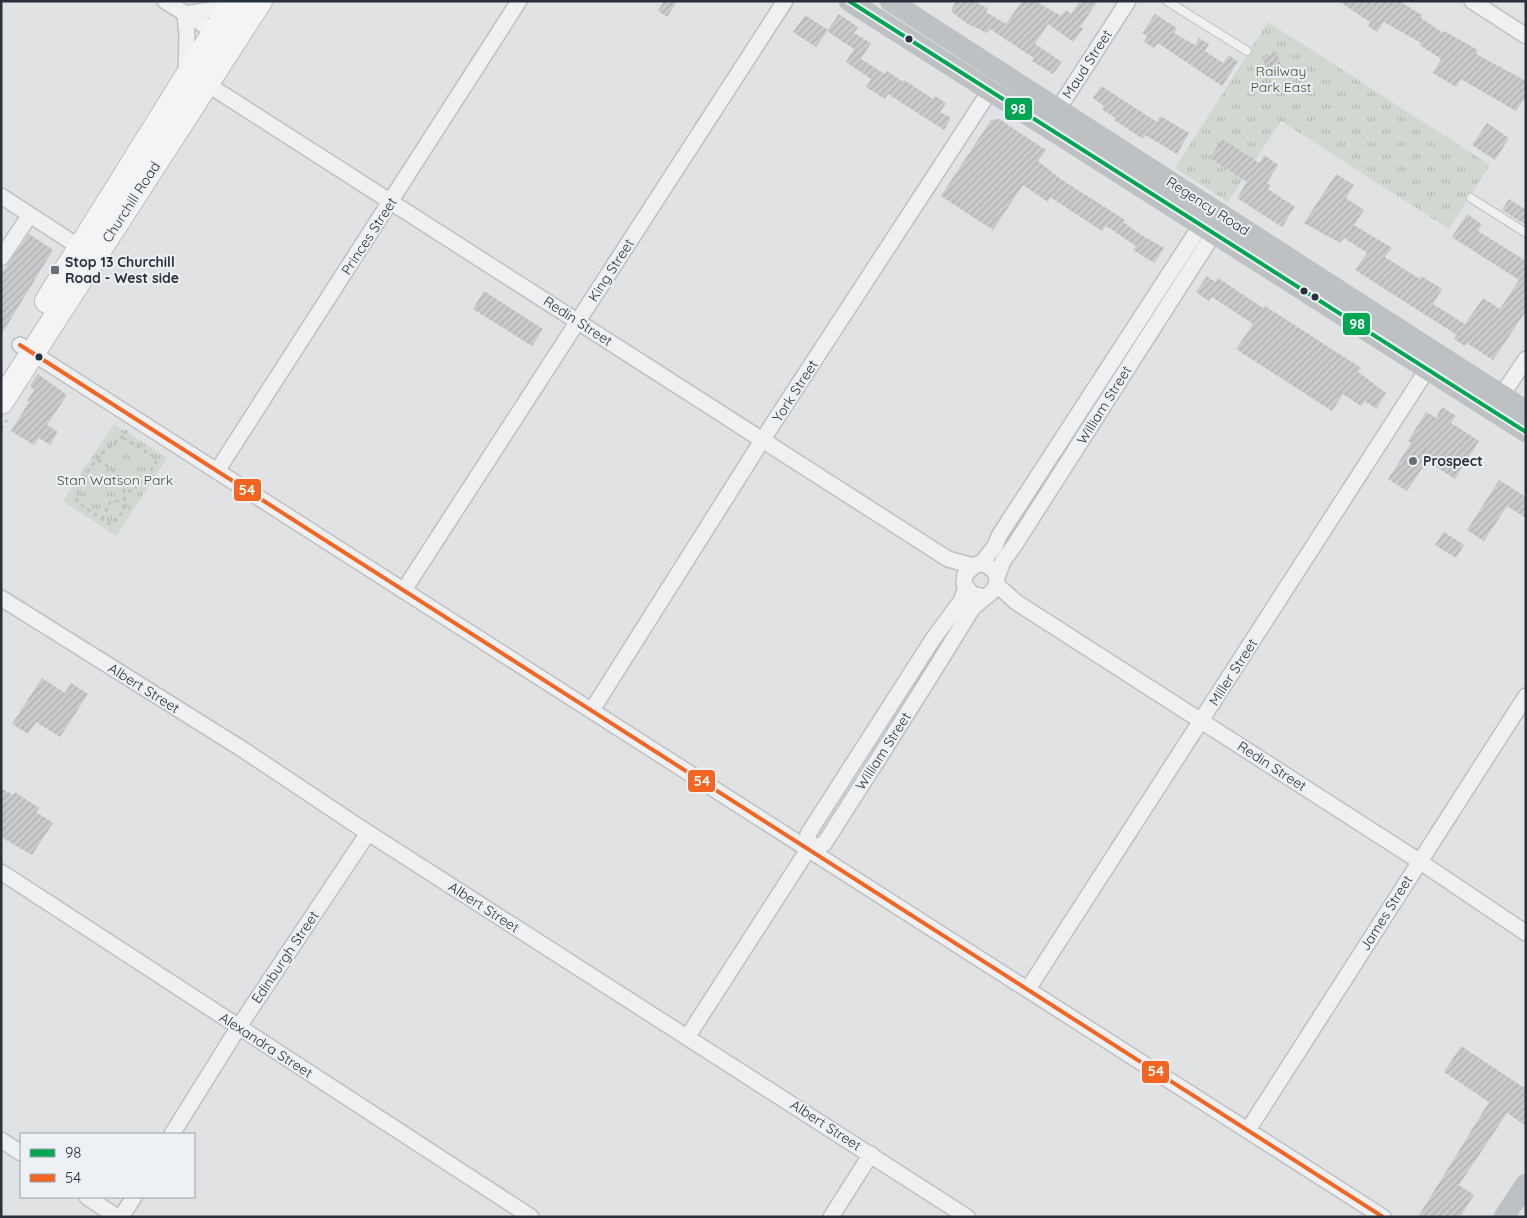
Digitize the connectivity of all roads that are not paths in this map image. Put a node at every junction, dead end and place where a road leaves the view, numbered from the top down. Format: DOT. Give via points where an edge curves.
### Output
graph roads {
  1 [pos="165,1"];
  2 [pos="225,1"];
  3 [pos="234,1"];
  4 [pos="260,1"];
  5 [pos="520,1"];
  6 [pos="785,1"];
  7 [pos="849,1"];
  8 [pos="890,1"];
  9 [pos="1128,1"];
  10 [pos="1167,1"];
  11 [pos="1472,1"];
  12 [pos="185,14"];
  13 [pos="1526,36"];
  14 [pos="224,38"];
  15 [pos="1247,52"];
  16 [pos="196,82"];
  17 [pos="996,82"];
  18 [pos="1052,118"];
  19 [pos="1,196"];
  20 [pos="1471,198"];
  21 [pos="391,202"];
  22 [pos="30,215"];
  23 [pos="1207,229"];
  24 [pos="1526,234"];
  25 [pos="88,252"];
  26 [pos="1191,255"];
  27 [pos="1,258"];
  28 [pos="1155,296"];
  29 [pos="1169,304"];
  30 [pos="578,321"];
  31 [pos="27,349"];
  32 [pos="1526,358"];
  33 [pos="1432,362"];
  34 [pos="1,374"];
  35 [pos="1502,395"];
  36 [pos="1,402"];
  37 [pos="1526,410"];
  38 [pos="1526,432"];
  39 [pos="763,440"];
  40 [pos="217,471"];
  41 [pos="998,536"];
  42 [pos="1014,546"];
  43 [pos="948,559"];
  44 [pos="977,565"];
  45 [pos="965,584"];
  46 [pos="992,588"];
  47 [pos="404,590"];
  48 [pos="1,598"];
  49 [pos="933,639"];
  50 [pos="949,649"];
  51 [pos="1526,696"];
  52 [pos="592,710"];
  53 [pos="1202,721"];
  54 [pos="832,796"];
  55 [pos="848,806"];
  56 [pos="368,833"];
  57 [pos="809,848"];
  58 [pos="1419,861"];
  59 [pos="1,872"];
  60 [pos="1526,933"];
  61 [pos="1028,989"];
  62 [pos="238,1028"];
  63 [pos="688,1036"];
  64 [pos="1248,1130"];
  65 [pos="173,1133"];
  66 [pos="1,1140"];
  67 [pos="20,1153"];
  68 [pos="871,1154"];
  69 [pos="1526,1184"];
  70 [pos="88,1198"];
  71 [pos="133,1198"];
  72 [pos="117,1217"];
  73 [pos="121,1217"];
  74 [pos="531,1217"];
  75 [pos="831,1217"];
  76 [pos="967,1217"];
  77 [pos="1383,1217"];
  78 [pos="1504,1217"];
  1 -- 12 [label="street"];
  2 -- 12 [label="street" via="210,10"];
  3 -- 14 [label="main road, Churchill Road"];
  4 -- 14 [label="main road, Churchill Road"];
  5 -- 21 [label="street, Princes Street"];
  6 -- 30 [label="street, King Street"];
  7 -- 17 [label="main road, Regency Road"];
  8 -- 17 [label="main road, Regency Road"];
  9 -- 18 [label="street, Maud Street"];
  10 -- 15 [label="lane"];
  11 -- 13 [label="street"];
  12 -- 14 [label="street"];
  12 -- 16 [label="street"];
  14 -- 16 [label="main road, Churchill Road"];
  16 -- 21 [label="street, Redin Street"];
  16 -- 25 [label="main road, Churchill Road"];
  17 -- 18 [label="main road, Regency Road"];
  17 -- 39 [label="street, York Street"];
  18 -- 23 [label="main road, Regency Road"];
  18 -- 33 [label="main road, Regency Road"];
  19 -- 22 [label="street"];
  20 -- 24 [label="lane"];
  21 -- 30 [label="street, Redin Street"];
  21 -- 40 [label="street, Princes Street"];
  22 -- 25 [label="street"];
  22 -- 27 [label="street"];
  23 -- 26 [label="street, William Street"];
  23 -- 33 [label="main road, Regency Road"];
  25 -- 31 [label="main road, Churchill Road"];
  26 -- 28 [label="street, William Street"];
  26 -- 29 [label="street, William Street"];
  28 -- 29 [label="lane"];
  28 -- 41 [label="street, William Street"];
  29 -- 42 [label="street, William Street"];
  30 -- 39 [label="street, Redin Street"];
  30 -- 47 [label="street, King Street"];
  31 -- 34 [label="main road, Churchill Road"];
  31 -- 36 [label="main road, Churchill Road"];
  31 -- 40 [label="street"];
  32 -- 35 [label="street"];
  33 -- 35 [label="main road, Regency Road"];
  33 -- 38 [label="main road, Regency Road"];
  33 -- 53 [label="street, Miller Street"];
  35 -- 37 [label="main road, Regency Road"];
  39 -- 43 [label="street, Redin Street"];
  39 -- 52 [label="street, York Street"];
  40 -- 47 [label="street"];
  41 -- 42 [label="lane"];
  41 -- 44 [label="street, William Street" via="995,546"];
  42 -- 46 [label="street, William Street" via="1003,561"];
  43 -- 44 [label="street, Redin Street"];
  43 -- 45 [label="street, Redin Street"];
  44 -- 45 [label="street" via="968,569"];
  44 -- 46 [label="street" via="991,568"];
  45 -- 46 [label="street" via="972,594"];
  45 -- 49 [label="street, William Street" via="961,601"];
  46 -- 50 [label="street, William Street" via="972,609"];
  46 -- 53 [label="street, Redin Street"];
  47 -- 52 [label="street"];
  48 -- 56 [label="street, Albert Street" via="242,749"];
  49 -- 50 [label="lane"];
  49 -- 54 [label="street, William Street"];
  50 -- 55 [label="street, William Street"];
  51 -- 58 [label="street, James Street"];
  52 -- 57 [label="street"];
  53 -- 58 [label="street, Redin Street"];
  53 -- 61 [label="street, Miller Street"];
  54 -- 55 [label="lane"];
  54 -- 57 [label="street, William Street" via="808,834"];
  55 -- 57 [label="street, William Street" via="824,844"];
  56 -- 62 [label="street, Edinburgh Street"];
  56 -- 63 [label="street, Albert Street"];
  57 -- 61 [label="street"];
  57 -- 63 [label="street, William Street"];
  58 -- 60 [label="street, Redin Street"];
  58 -- 64 [label="street, James Street"];
  59 -- 62 [label="street, Alexandra Street"];
  61 -- 64 [label="street"];
  62 -- 65 [label="street, Edinburgh Street"];
  62 -- 74 [label="street, Alexandra Street"];
  63 -- 68 [label="street, Albert Street"];
  64 -- 77 [label="street"];
  66 -- 67 [label="street"];
  68 -- 75 [label="street"];
  68 -- 76 [label="street, Albert Street"];
  69 -- 78 [label="main road"];
  70 -- 72 [label="street"];
  71 -- 73 [label="street"];
}
